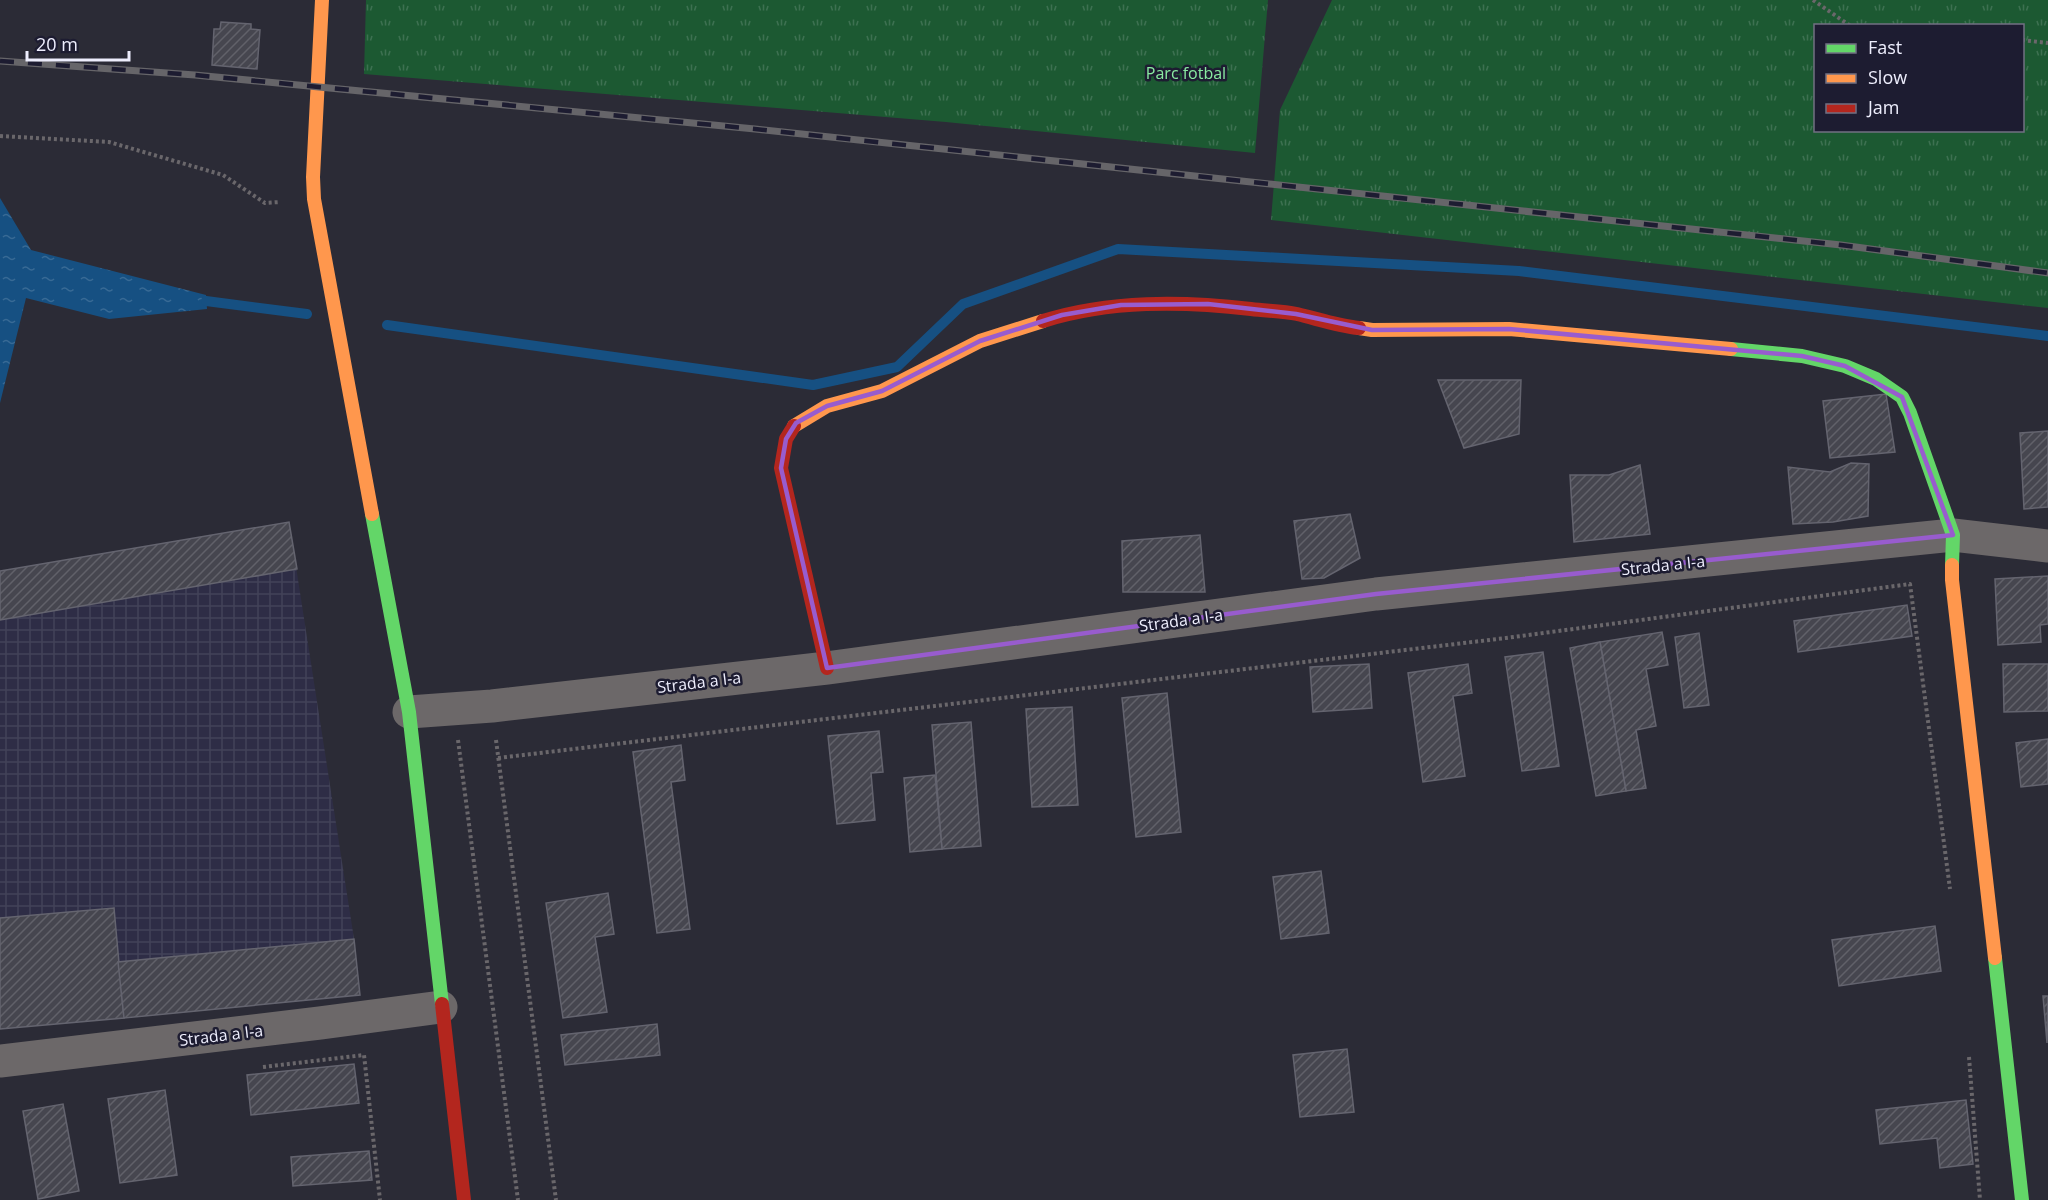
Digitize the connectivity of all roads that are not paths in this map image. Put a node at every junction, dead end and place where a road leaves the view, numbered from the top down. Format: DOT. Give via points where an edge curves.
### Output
graph roads {
  1 [pos="322,0"];
  2 [pos="1953,535"];
  3 [pos="2048,546"];
  4 [pos="826,668"];
  5 [pos="409,712"];
  6 [pos="441,1007"];
  7 [pos="0,1060"];
  8 [pos="464,1200"];
  9 [pos="2022,1200"];
  1 -- 5 [label="street" via="314,199"];
  2 -- 3 [label="street, Strada a I-a"];
  2 -- 4 [label="street, Strada a I-a" via="1376,594"];
  2 -- 4 [label="street" via="1902,397 1876,379 1845,366 1802,356 1509,329 1372,330 1296,314 1208,304 1121,305 1062,315 980,341 882,391 826,406 796,423 786,439 781,468"];
  2 -- 9 [label="street" via="1952,580"];
  4 -- 5 [label="street, Strada a I-a"];
  5 -- 6 [label="street"];
  6 -- 7 [label="street, Strada a I-a"];
  6 -- 8 [label="street"];
}
